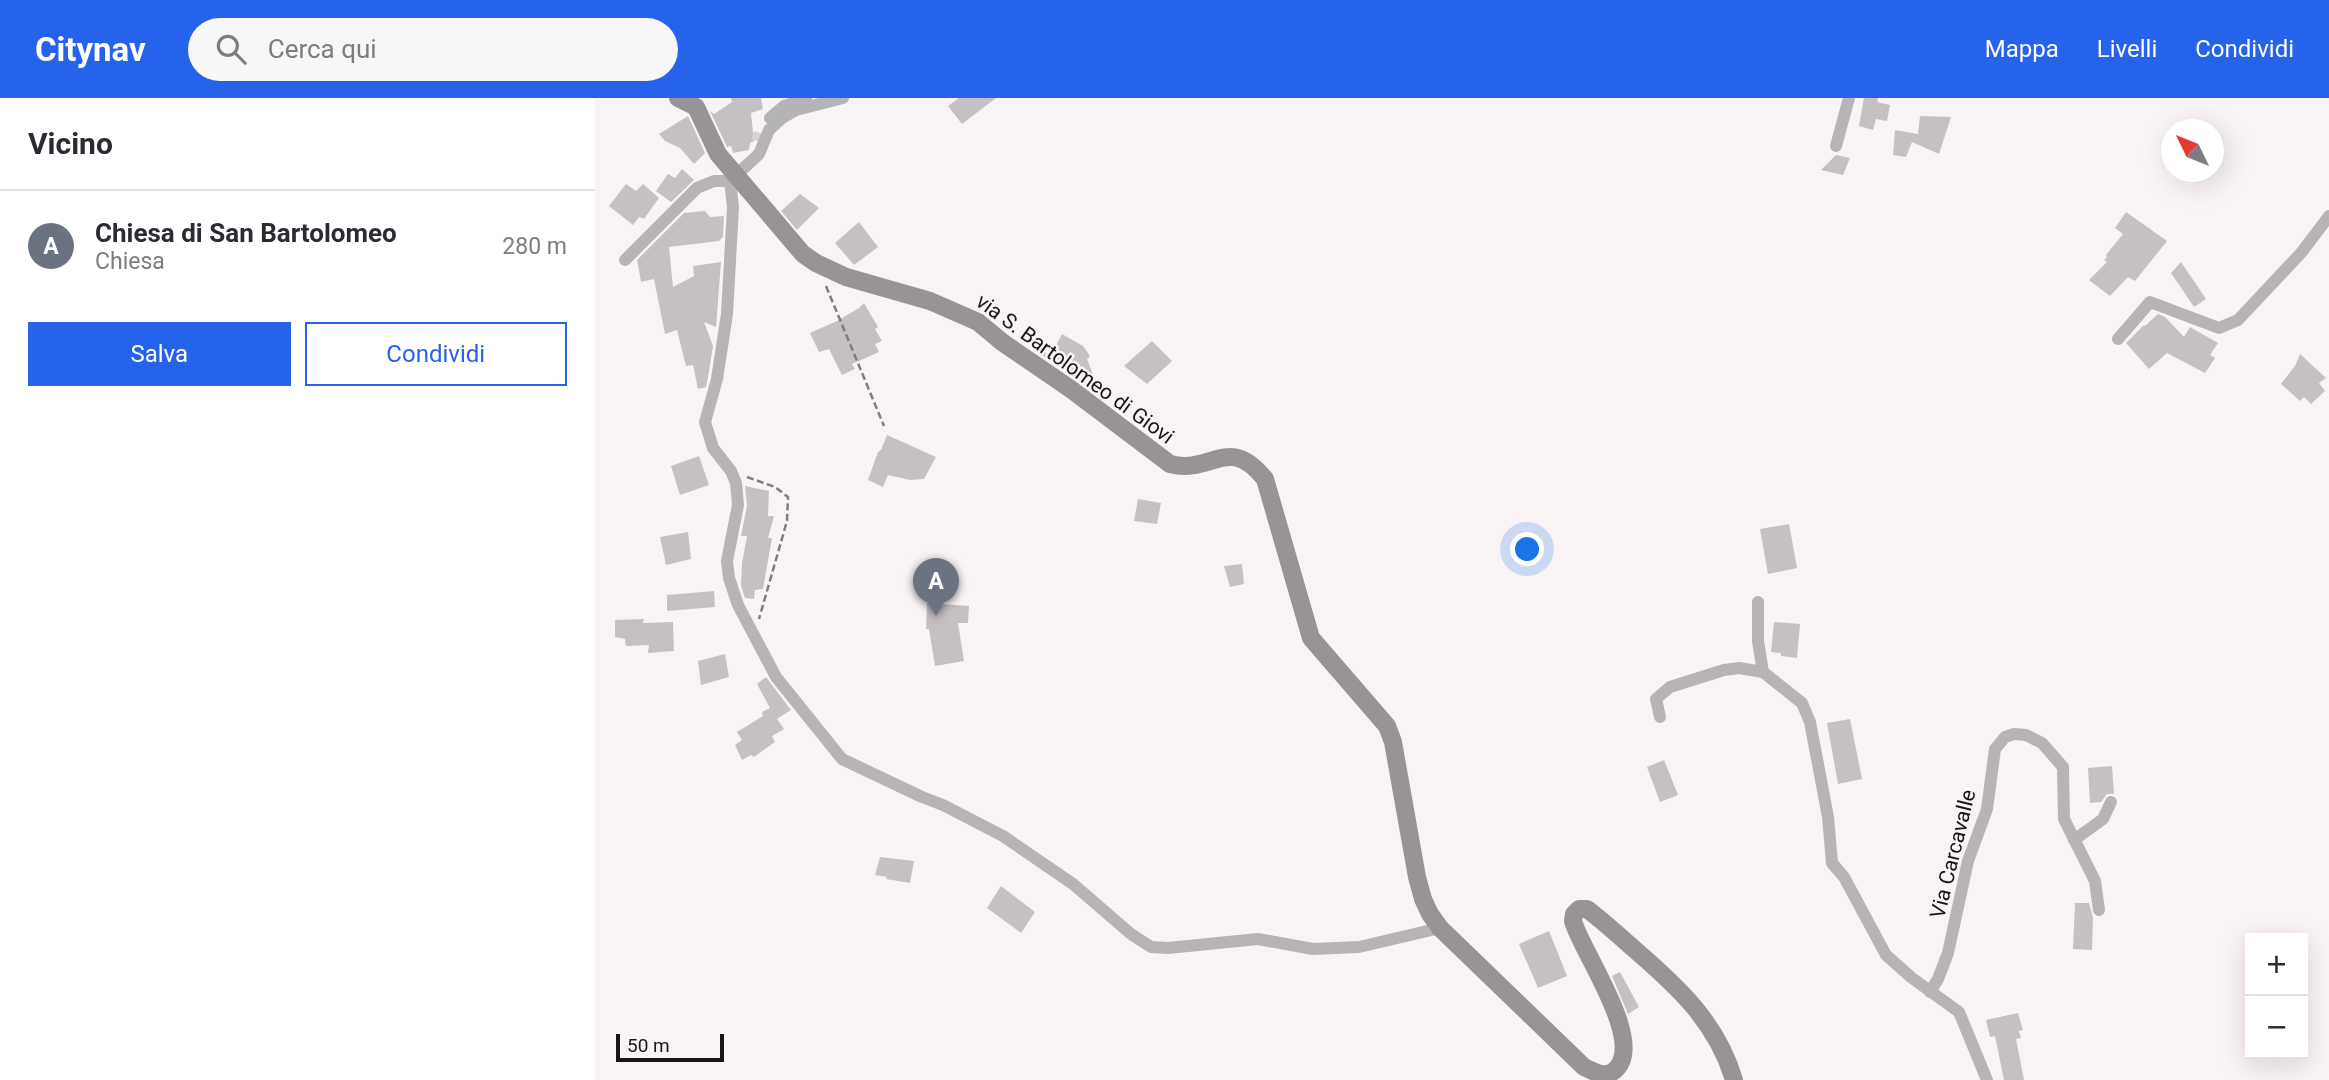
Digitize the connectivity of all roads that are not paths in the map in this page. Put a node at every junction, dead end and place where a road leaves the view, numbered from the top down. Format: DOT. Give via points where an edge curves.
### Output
graph roads {
  1 [pos="678,98"];
  2 [pos="810,98"];
  3 [pos="843,98"];
  4 [pos="1849,98"];
  5 [pos="1836,146"];
  6 [pos="733,175"];
  7 [pos="2329,216"];
  8 [pos="625,260"];
  9 [pos="2119,339"];
  10 [pos="1758,602"];
  11 [pos="1763,672"];
  12 [pos="1660,718"];
  13 [pos="2111,802"];
  14 [pos="2074,840"];
  15 [pos="2099,910"];
  16 [pos="1440,928"];
  17 [pos="1930,992"];
  18 [pos="1734,1080"];
  19 [pos="1987,1080"];
  1 -- 6 [label="street, via S. Bartolomeo di Giovi" via="696,107"];
  2 -- 6 [label="street" via="784,106 762,126 751,154"];
  3 -- 6 [label="street" via="782,118 769,130 759,154"];
  4 -- 5 [label="street"];
  6 -- 8 [label="street" via="697,188"];
  6 -- 16 [label="street, via S. Bartolomeo di Giovi" via="816,263 978,322 1170,464 1195,466 1239,456 1257,468 1265,479 1311,638 1387,726 1417,877 1423,899"];
  6 -- 16 [label="street" via="727,314 705,422 713,447 736,483 738,505 727,561 729,578 737,605 776,677 842,759 1003,836 1073,884 1151,947 1258,939 1313,949 1359,947"];
  7 -- 9 [label="street" via="2238,320 2219,328 2150,302"];
  10 -- 11 [label="street"];
  11 -- 12 [label="street" via="1739,668 1670,687 1656,699"];
  11 -- 17 [label="street" via="1802,703 1810,722 1832,863 1887,955"];
  13 -- 14 [label="street" via="2103,819"];
  14 -- 15 [label="street, Via Carcavalle" via="2095,881"];
  14 -- 17 [label="street, Via Carcavalle" via="2064,819 2063,767 2034,739 2014,734 2005,737 1995,748 1987,809 1968,862 1948,953"];
  16 -- 18 [label="street, via S. Bartolomeo di Giovi" via="1584,1067 1604,1075 1622,1063 1625,1046 1618,1018 1573,921 1579,909 1587,909 1686,998 1715,1034"];
  17 -- 19 [label="street" via="1959,1012"];
}
